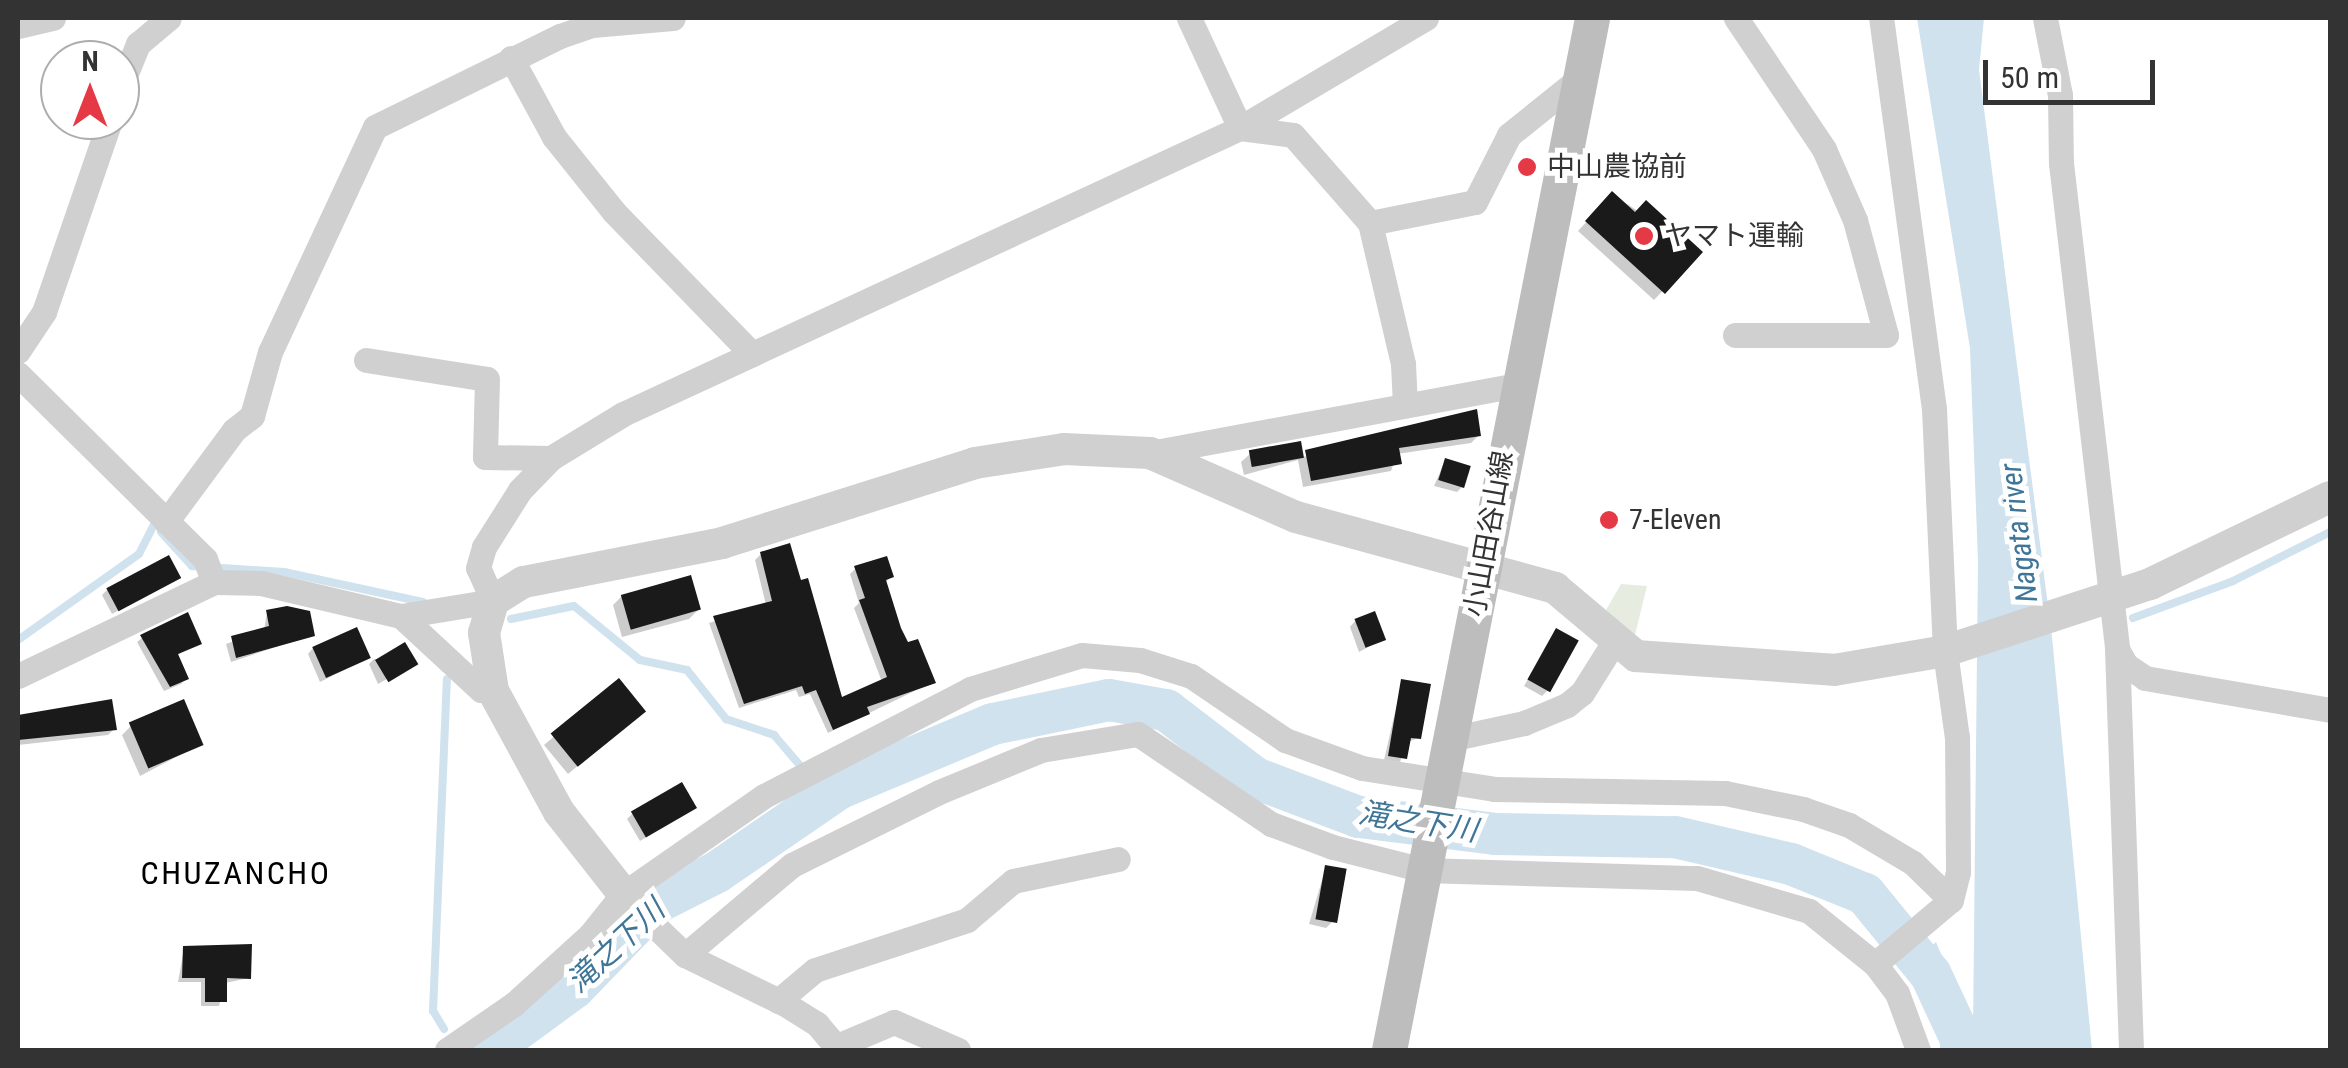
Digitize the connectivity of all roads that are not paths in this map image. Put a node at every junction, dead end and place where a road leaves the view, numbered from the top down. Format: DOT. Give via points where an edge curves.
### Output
graph roads {
  1 [pos="53,18"];
  2 [pos="169,18"];
  3 [pos="673,18"];
  4 [pos="1189,18"];
  5 [pos="1426,18"];
  6 [pos="1592,18"];
  7 [pos="1736,18"];
  8 [pos="1881,18"];
  9 [pos="2046,18"];
  10 [pos="18,26"];
  11 [pos="140,42"];
  12 [pos="511,58"];
  13 [pos="1574,82"];
  14 [pos="1240,128"];
  15 [pos="103,140"];
  16 [pos="1370,223"];
  17 [pos="1736,335"];
  18 [pos="18,351"];
  19 [pos="752,354"];
  20 [pos="366,360"];
  21 [pos="18,374"];
  22 [pos="1516,385"];
  23 [pos="1404,406"];
  24 [pos="1150,453"];
  25 [pos="551,458"];
  26 [pos="2330,497"];
  27 [pos="166,522"];
  28 [pos="1484,568"];
  29 [pos="210,572"];
  30 [pos="2105,598"];
  31 [pos="492,601"];
  32 [pos="401,616"];
  33 [pos="1614,642"];
  34 [pos="2117,649"];
  35 [pos="1945,652"];
  36 [pos="18,676"];
  37 [pos="493,691"];
  38 [pos="2330,710"];
  39 [pos="1450,739"];
  40 [pos="1440,788"];
  41 [pos="1118,859"];
  42 [pos="1424,865"];
  43 [pos="626,897"];
  44 [pos="1952,900"];
  45 [pos="679,950"];
  46 [pos="1875,964"];
  47 [pos="778,1001"];
  48 [pos="838,1048"];
  49 [pos="448,1050"];
  50 [pos="958,1050"];
  51 [pos="1389,1050"];
  52 [pos="1918,1050"];
  53 [pos="2131,1050"];
  1 -- 10 [label="street"];
  2 -- 11 [label="street"];
  3 -- 12 [label="street" via="592,25"];
  4 -- 14 [label="street"];
  5 -- 14 [label="street"];
  6 -- 13 [label="main road, 小山田谷山線"];
  7 -- 17 [label="street" via="1824,150 1855,220 1886,335"];
  8 -- 35 [label="street" via="1934,409"];
  9 -- 30 [label="street" via="2060,95 2061,163"];
  12 -- 19 [label="street" via="554,137 614,212"];
  12 -- 27 [label="street" via="375,127 270,352 252,416 234,430"];
  13 -- 16 [label="street" via="1509,134 1474,202"];
  13 -- 22 [label="main road, 小山田谷山線"];
  14 -- 16 [label="street" via="1293,134"];
  14 -- 19 [label="street"];
  15 -- 18 [label="street" via="44,312"];
  16 -- 23 [label="street" via="1403,364"];
  19 -- 25 [label="street" via="623,414"];
  20 -- 25 [label="street" via="487,379 485,457"];
  21 -- 27 [label="street"];
  22 -- 23 [label="street"];
  22 -- 28 [label="main road, 小山田谷山線"];
  23 -- 24 [label="street"];
  24 -- 28 [label="street" via="1296,517"];
  24 -- 31 [label="street" via="1064,449 975,463 722,542 524,582"];
  25 -- 31 [label="street" via="520,490 484,547 478,568"];
  26 -- 30 [label="street" via="2150,584"];
  27 -- 29 [label="street"];
  28 -- 33 [label="street" via="1555,588"];
  28 -- 39 [label="main road, 小山田谷山線"];
  29 -- 32 [label="street"];
  29 -- 36 [label="street"];
  30 -- 34 [label="street"];
  30 -- 35 [label="street"];
  31 -- 32 [label="street"];
  31 -- 37 [label="street" via="484,634"];
  32 -- 37 [label="street" via="481,690"];
  33 -- 35 [label="street" via="1636,656 1673,662 1834,670"];
  33 -- 39 [label="street" via="1567,705 1524,723"];
  34 -- 38 [label="street" via="2145,678"];
  34 -- 53 [label="street"];
  35 -- 44 [label="street" via="1957,738 1958,872"];
  37 -- 43 [label="street" via="559,812"];
  39 -- 40 [label="main road, 小山田谷山線"];
  40 -- 42 [label="main road, 小山田谷山線"];
  40 -- 43 [label="street" via="1284,740 1191,676 1115,655 1043,663 970,689 793,780"];
  40 -- 44 [label="street" via="1754,796 1849,825 1913,862"];
  41 -- 47 [label="street" via="1013,882 967,920 815,970"];
  42 -- 45 [label="street" via="1271,824 1138,734 1104,736 1041,750 938,792 792,864"];
  42 -- 46 [label="street" via="1697,878 1809,911"];
  42 -- 51 [label="main road, 小山田谷山線"];
  43 -- 45 [label="street"];
  43 -- 49 [label="street" via="514,1004"];
  44 -- 46 [label="street"];
  45 -- 47 [label="street"];
  46 -- 52 [label="street" via="1897,993"];
  47 -- 48 [label="street" via="816,1024"];
  48 -- 50 [label="street" via="894,1022"];
}
